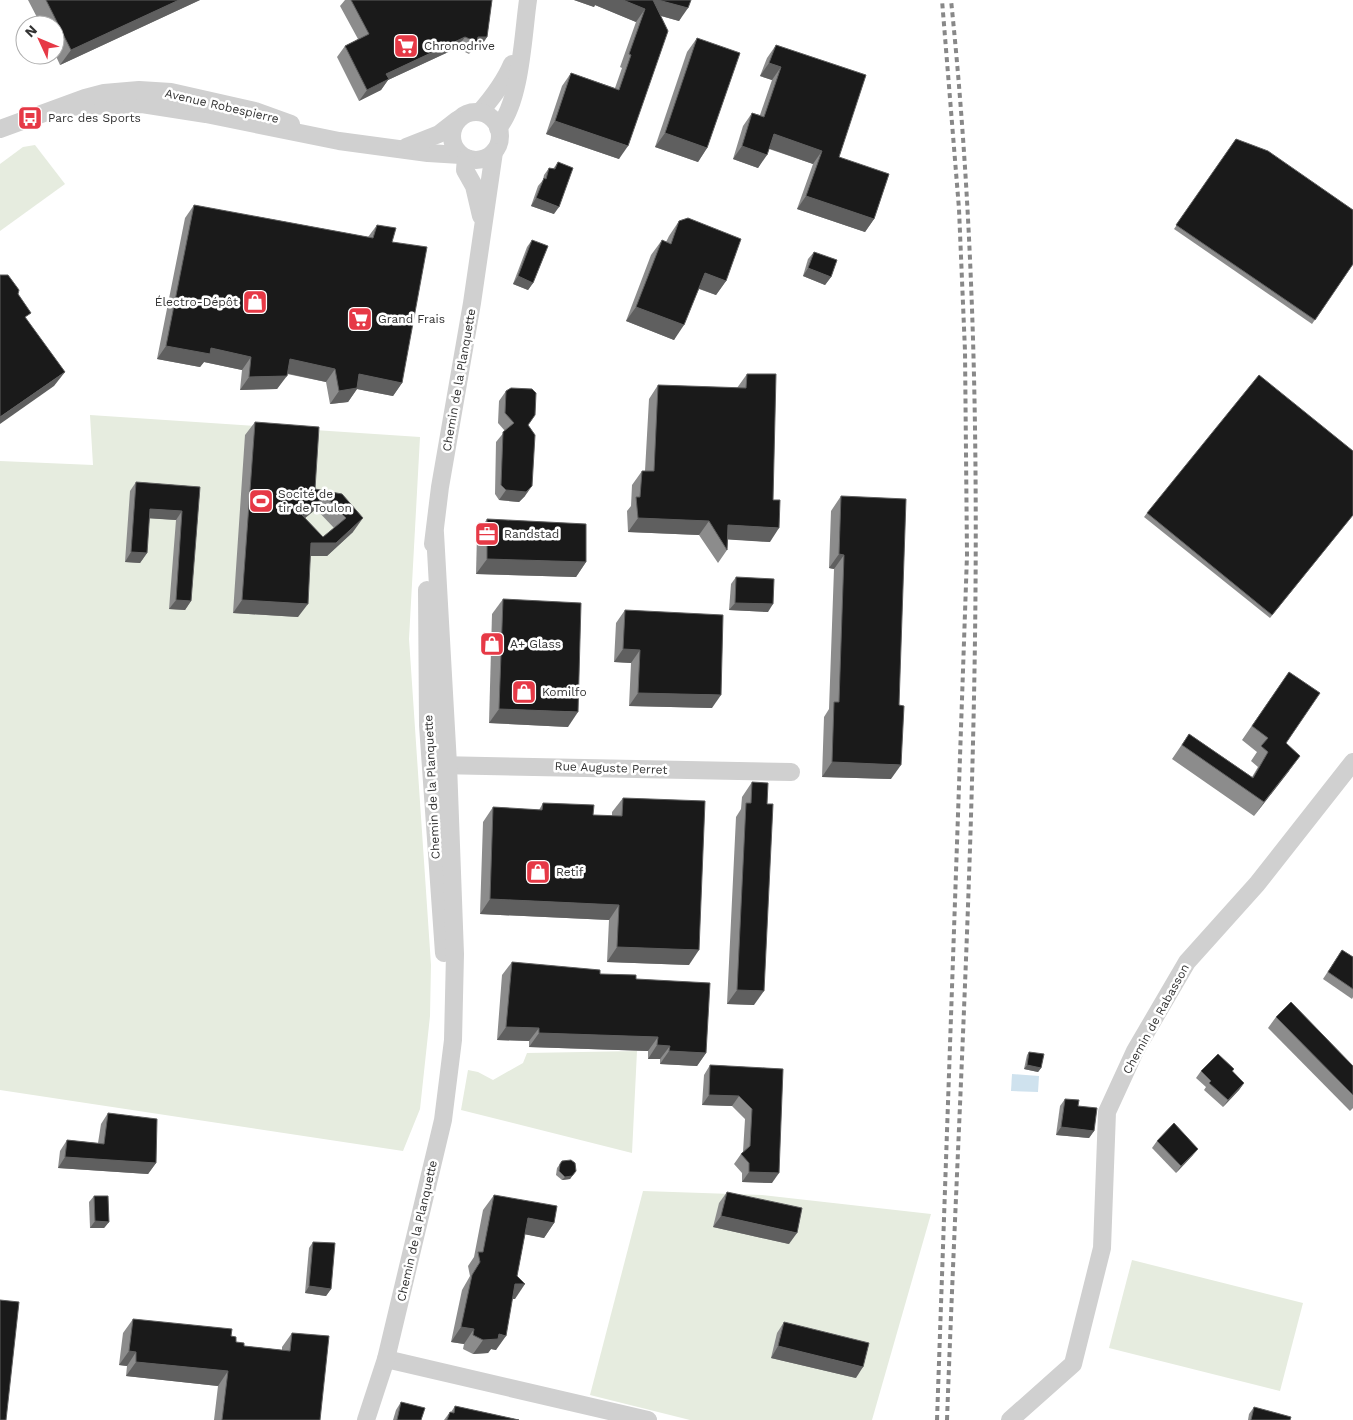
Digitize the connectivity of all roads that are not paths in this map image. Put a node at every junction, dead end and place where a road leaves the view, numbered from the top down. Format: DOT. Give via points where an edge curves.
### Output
graph roads {
  1 [pos="528,4"];
  2 [pos="480,112"];
  3 [pos="459,119"];
  4 [pos="498,128"];
  5 [pos="0,129"];
  6 [pos="403,148"];
  7 [pos="494,152"];
  8 [pos="464,156"];
  9 [pos="484,226"];
  10 [pos="435,533"];
  11 [pos="1353,762"];
  12 [pos="448,764"];
  13 [pos="430,765"];
  14 [pos="791,772"];
  15 [pos="453,1040"];
  16 [pos="386,1359"];
  17 [pos="366,1420"];
  18 [pos="648,1420"];
  19 [pos="1010,1420"];
  1 -- 2 [label="street" via="506,78"];
  1 -- 4 [label="street" via="522,64 506,115"];
  2 -- 3 [label="street" via="465,114"];
  2 -- 4 [label="street" via="493,119"];
  3 -- 6 [label="street, Avenue Robespierre" via="439,134"];
  3 -- 8 [label="street" via="452,133 456,149"];
  4 -- 7 [label="street" via="500,140"];
  5 -- 6 [label="street, Avenue Robespierre" via="65,107 142,104"];
  6 -- 8 [label="street, Avenue Robespierre"];
  7 -- 8 [label="street" via="478,160"];
  7 -- 9 [label="street, Chemin de la Planquette"];
  8 -- 9 [label="street, Chemin de la Planquette" via="465,170 474,186"];
  9 -- 10 [label="street, Chemin de la Planquette"];
  10 -- 12 [label="street, Chemin de la Planquette"];
  10 -- 13 [label="street, Chemin de la Planquette" via="429,563 426,639"];
  11 -- 19 [label="street, Chemin de Rabasson" via="1257,884 1187,962 1135,1051 1107,1112 1102,1248 1072,1364"];
  12 -- 13 [label="street, Rue Auguste Perret"];
  12 -- 14 [label="street, Rue Auguste Perret"];
  12 -- 15 [label="street, Chemin de la Planquette" via="455,954"];
  13 -- 15 [label="street, Chemin de la Planquette" via="439,903"];
  15 -- 16 [label="street, Chemin de la Planquette" via="443,1120"];
  16 -- 17 [label="street, Chemin de la Planquette"];
  16 -- 18 [label="street"];
}
